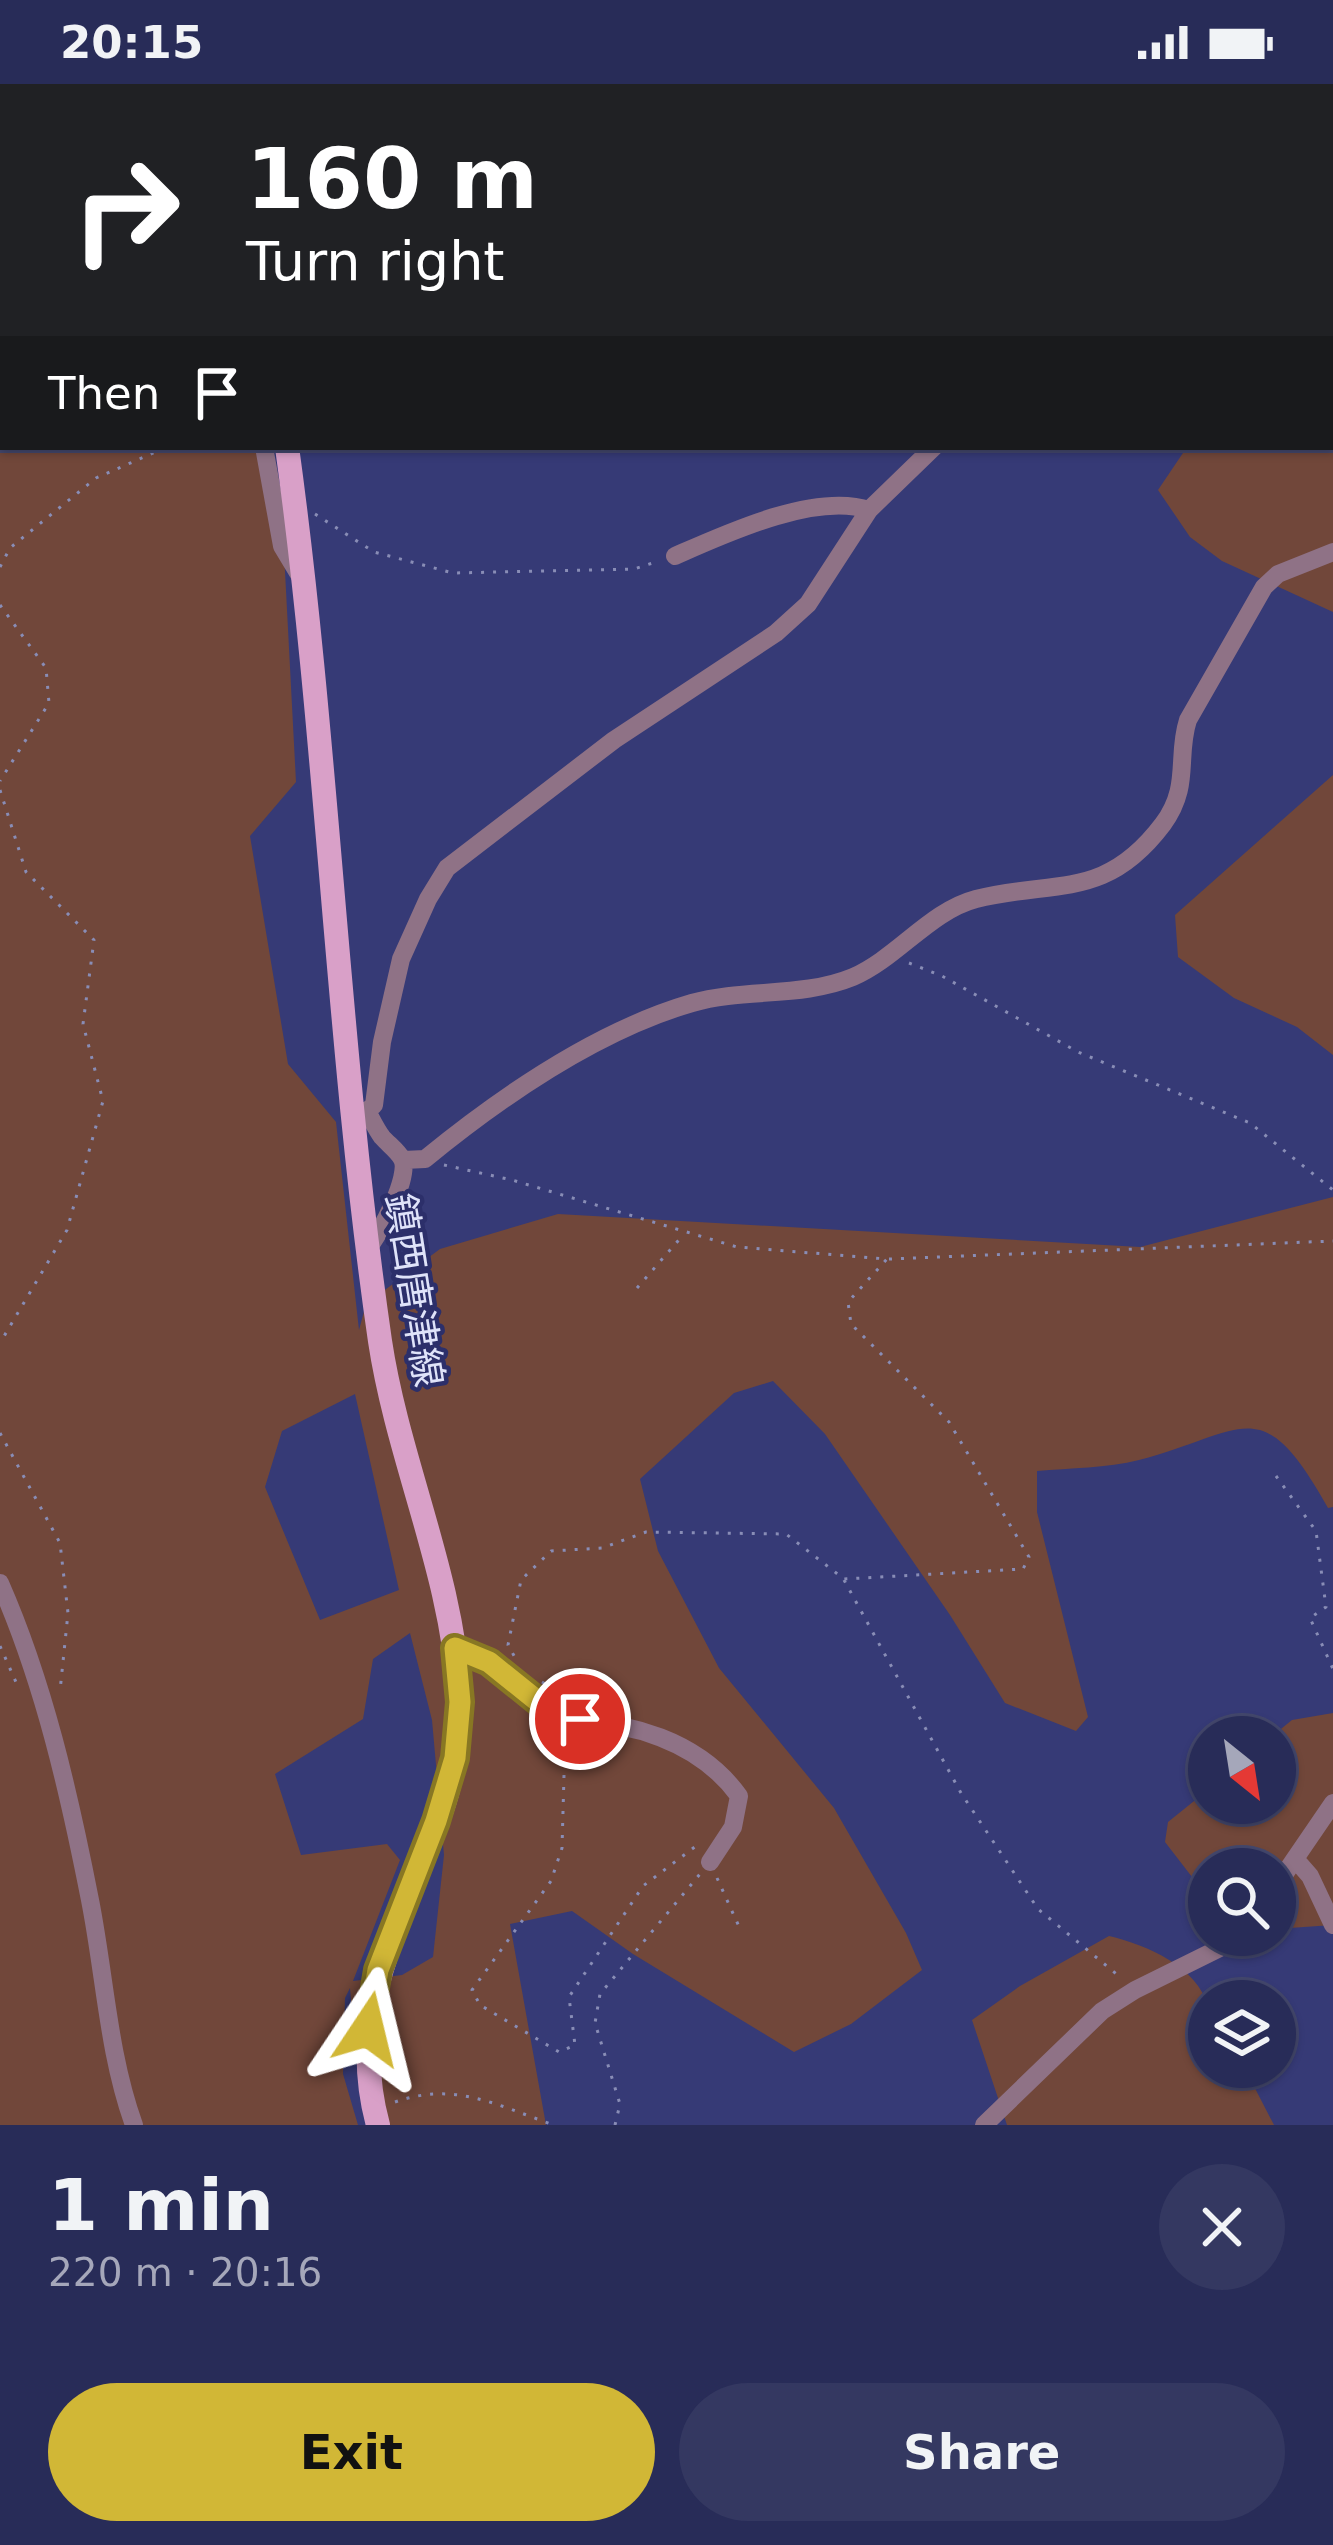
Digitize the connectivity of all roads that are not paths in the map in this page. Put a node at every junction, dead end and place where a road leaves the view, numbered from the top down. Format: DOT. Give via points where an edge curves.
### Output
graph roads {
  1 [pos="265,450"];
  2 [pos="287,450"];
  3 [pos="931,450"];
  4 [pos="869,510"];
  5 [pos="1333,552"];
  6 [pos="675,556"];
  7 [pos="302,580"];
  8 [pos="361,1111"];
  9 [pos="404,1160"];
  10 [pos="368,1248"];
  11 [pos="0,1583"];
  12 [pos="455,1648"];
  13 [pos="1333,1803"];
  14 [pos="1296,1860"];
  15 [pos="710,1862"];
  16 [pos="1333,1925"];
  17 [pos="1204,1956"];
  18 [pos="375,2117"];
  19 [pos="134,2125"];
  20 [pos="984,2125"];
  1 -- 7 [label="street" via="282,546"];
  2 -- 7 [label="main road, 鎮西唐津線"];
  3 -- 4 [label="street"];
  4 -- 6 [label="street" via="851,504 753,521"];
  4 -- 8 [label="street" via="808,604 776,633 614,740 447,868 401,959 374,1105"];
  5 -- 9 [label="street" via="1264,587 1188,720 1185,772 1164,824 1120,867 1090,884 974,900 857,975 824,987 738,994 660,1014 543,1070 425,1159"];
  7 -- 8 [label="main road, 鎮西唐津線"];
  8 -- 9 [label="street"];
  8 -- 10 [label="main road, 鎮西唐津線"];
  9 -- 10 [label="street" via="383,1231"];
  10 -- 12 [label="main road, 鎮西唐津線" via="381,1348"];
  11 -- 19 [label="street" via="54,1742"];
  12 -- 15 [label="street" via="573,1721 642,1730 727,1779 739,1796 734,1827"];
  12 -- 18 [label="main road, 鎮西唐津線" via="455,1758 378,1970 368,2029"];
  13 -- 14 [label="street"];
  14 -- 16 [label="street"];
  17 -- 20 [label="street" via="1102,2011"];
}
